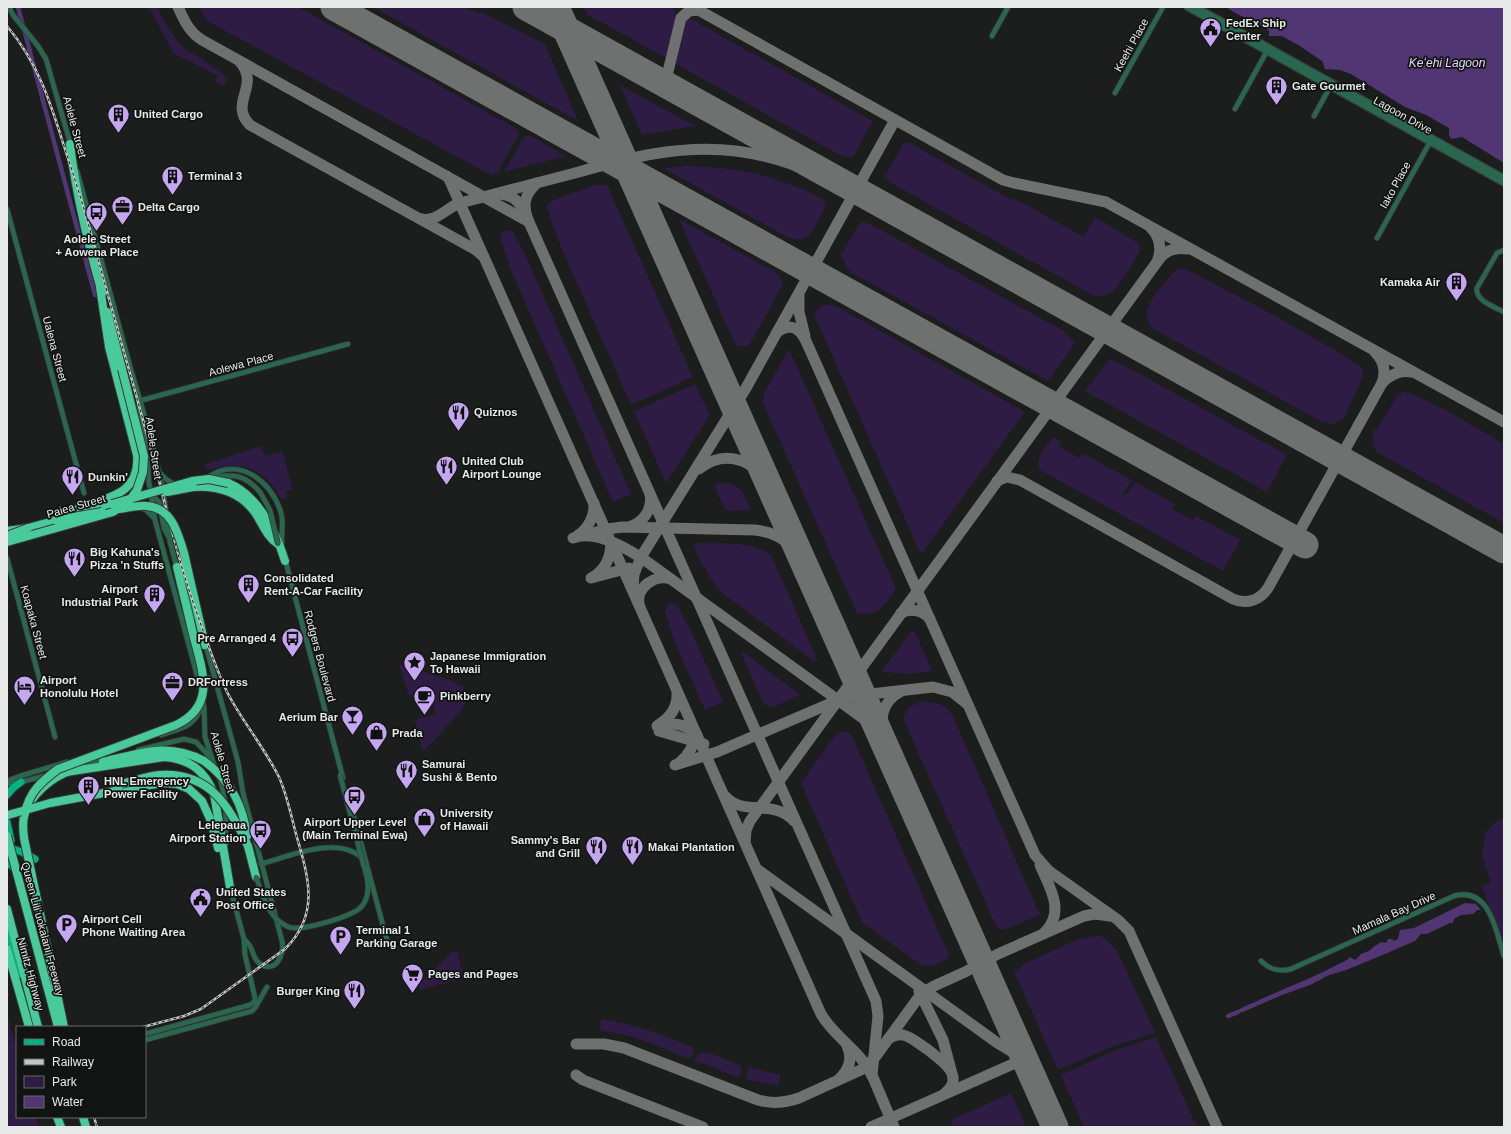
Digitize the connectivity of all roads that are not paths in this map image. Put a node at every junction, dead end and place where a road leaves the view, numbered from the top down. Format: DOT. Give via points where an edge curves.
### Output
graph roads {
  1 [pos="9,7"];
  2 [pos="1008,7"];
  3 [pos="1163,7"];
  4 [pos="1187,7"];
  5 [pos="1196,7"];
  6 [pos="992,36"];
  7 [pos="1268,49"];
  8 [pos="1332,85"];
  9 [pos="1115,92"];
  10 [pos="1235,109"];
  11 [pos="1314,116"];
  12 [pos="1431,140"];
  13 [pos="70,144"];
  14 [pos="1504,178"];
  15 [pos="1504,183"];
  16 [pos="7,209"];
  17 [pos="1377,238"];
  18 [pos="1504,250"];
  19 [pos="1504,312"];
  20 [pos="348,344"];
  21 [pos="118,370"];
  22 [pos="139,401"];
  23 [pos="159,472"];
  24 [pos="207,479"];
  25 [pos="182,486"];
  26 [pos="163,490"];
  27 [pos="84,493"];
  28 [pos="151,494"];
  29 [pos="112,505"];
  30 [pos="56,520"];
  31 [pos="155,520"];
  32 [pos="28,528"];
  33 [pos="7,531"];
  34 [pos="7,536"];
  35 [pos="7,542"];
  36 [pos="170,542"];
  37 [pos="278,544"];
  38 [pos="7,558"];
  39 [pos="285,562"];
  40 [pos="177,567"];
  41 [pos="206,645"];
  42 [pos="197,677"];
  43 [pos="218,688"];
  44 [pos="204,701"];
  45 [pos="55,737"];
  46 [pos="213,762"];
  47 [pos="66,772"];
  48 [pos="7,776"];
  49 [pos="13,778"];
  50 [pos="7,781"];
  51 [pos="21,782"];
  52 [pos="7,784"];
  53 [pos="7,795"];
  54 [pos="50,803"];
  55 [pos="24,813"];
  56 [pos="7,815"];
  57 [pos="7,822"];
  58 [pos="9,839"];
  59 [pos="32,844"];
  60 [pos="248,846"];
  61 [pos="10,850"];
  62 [pos="22,852"];
  63 [pos="35,859"];
  64 [pos="365,861"];
  65 [pos="7,862"];
  66 [pos="261,864"];
  67 [pos="20,874"];
  68 [pos="256,878"];
  69 [pos="231,893"];
  70 [pos="7,909"];
  71 [pos="7,926"];
  72 [pos="244,939"];
  73 [pos="388,944"];
  74 [pos="7,949"];
  75 [pos="1504,956"];
  76 [pos="1261,961"];
  77 [pos="61,982"];
  78 [pos="267,987"];
  79 [pos="54,1000"];
  80 [pos="239,1008"];
  81 [pos="238,1015"];
  82 [pos="29,1026"];
  83 [pos="34,1026"];
  84 [pos="38,1026"];
  85 [pos="58,1026"];
  86 [pos="63,1026"];
  87 [pos="63,1026"];
  88 [pos="146,1034"];
  89 [pos="153,1034"];
  90 [pos="146,1039"];
  1 -- 13 [label="street, Aolele Street" via="16,20 42,51 48,64"];
  2 -- 6 [label="street"];
  3 -- 9 [label="street, Keehi Place"];
  4 -- 7 [label="street, Lagoon Drive"];
  5 -- 7 [label="street, Lagoon Drive"];
  7 -- 8 [label="street, Lagoon Drive"];
  7 -- 10 [label="street"];
  8 -- 11 [label="street"];
  8 -- 12 [label="street, Lagoon Drive"];
  12 -- 14 [label="street, Lagoon Drive"];
  12 -- 15 [label="street, Lagoon Drive"];
  12 -- 17 [label="street, Iako Place"];
  13 -- 21 [label="highway" via="80,208"];
  13 -- 22 [label="street, Aolele Street"];
  16 -- 27 [label="street, Ualena Street"];
  18 -- 19 [label="street" via="1497,253 1477,288 1479,298"];
  20 -- 22 [label="street, Aolewa Place"];
  21 -- 30 [label="highway" via="137,455 136,472 128,486 118,494 69,512"];
  21 -- 35 [label="highway, bridge" via="144,456 142,479 134,495 122,507 107,515"];
  22 -- 23 [label="street, Aolele Street" via="145,414"];
  22 -- 28 [label="street, Aolele Street"];
  23 -- 25 [label="street" via="166,480"];
  23 -- 26 [label="street, Aolele Street"];
  24 -- 25 [label="street, Rodgers Boulevard"];
  24 -- 37 [label="street, bridge" via="235,476 248,481 260,492 270,510"];
  24 -- 39 [label="street, Rodgers Boulevard" via="214,473 235,469 250,474 266,486 281,512"];
  25 -- 26 [label="street, Rodgers Boulevard"];
  26 -- 28 [label="street, Rodgers Boulevard"];
  26 -- 36 [label="street, Aolele Street"];
  28 -- 29 [label="street, Paiea Street"];
  28 -- 31 [label="street, Aolele Street"];
  28 -- 36 [label="street" via="158,502"];
  29 -- 30 [label="highway, bridge"];
  29 -- 31 [label="street" via="131,510 142,508"];
  29 -- 34 [label="street, Paiea Street"];
  29 -- 37 [label="highway, bridge" via="193,487 219,488 233,493 245,502 255,513 269,537"];
  29 -- 39 [label="highway, bridge" via="198,480 220,480 250,496 281,548"];
  30 -- 32 [label="highway"];
  30 -- 41 [label="highway, bridge" via="141,506 150,506 164,512 176,528"];
  31 -- 42 [label="street, Aolele Street"];
  32 -- 33 [label="highway, bridge"];
  32 -- 34 [label="highway, bridge"];
  36 -- 40 [label="street, Aolele Street"];
  37 -- 68 [label="street, bridge" via="369,887 363,905 356,912 294,928 288,927 272,915"];
  38 -- 45 [label="street, Koapaka Street"];
  39 -- 64 [label="street, Rodgers Boulevard"];
  40 -- 41 [label="street, Aolele Street"];
  40 -- 55 [label="highway, bridge" via="203,671 204,689 200,702 192,714 176,725 58,769 36,788"];
  41 -- 43 [label="street, Aolele Street"];
  42 -- 43 [label="street" via="209,678"];
  42 -- 44 [label="street, Aolele Street"];
  43 -- 66 [label="street, Aolele Street"];
  44 -- 46 [label="street, Aolele Street" via="205,737"];
  44 -- 49 [label="street" via="196,719 184,728"];
  46 -- 51 [label="street" via="196,742 181,739"];
  46 -- 69 [label="street, Aolele Street" via="225,798 226,850"];
  47 -- 55 [label="highway, bridge" via="44,786"];
  47 -- 60 [label="highway, bridge" via="155,750 176,751 197,757 215,769 232,790 240,807"];
  47 -- 69 [label="highway" via="164,757 180,759 200,771 214,794"];
  48 -- 49 [label="street"];
  49 -- 50 [label="street"];
  51 -- 52 [label="street"];
  51 -- 53 [label="main road"];
  54 -- 56 [label="highway, bridge"];
  54 -- 60 [label="highway, bridge" via="150,776 181,776 203,785 223,802 235,819"];
  54 -- 69 [label="highway" via="154,784 170,783 183,786 198,796 209,814"];
  55 -- 86 [label="highway, bridge" via="24,838"];
  57 -- 58 [label="main road"];
  58 -- 61 [label="main road"];
  58 -- 85 [label="highway, Queen Liliʻuokalani Freeway, bridge"];
  59 -- 62 [label="main road"];
  60 -- 68 [label="highway"];
  61 -- 62 [label="main road"];
  61 -- 67 [label="main road, Nimitz Highway"];
  62 -- 63 [label="main road"];
  64 -- 66 [label="street" via="357,853 332,847 319,848"];
  64 -- 73 [label="street, Rodgers Boulevard"];
  65 -- 67 [label="main road"];
  66 -- 72 [label="street, Aolele Street" via="283,947 279,960 270,966 262,965"];
  67 -- 79 [label="main road, Nimitz Highway"];
  69 -- 72 [label="street, Aolele Street"];
  70 -- 84 [label="highway"];
  71 -- 83 [label="main road, Nimitz Highway"];
  72 -- 80 [label="street, Aolele Street" via="255,998 253,1004"];
  74 -- 82 [label="highway"];
  75 -- 76 [label="street, Mamala Bay Drive" via="1487,908 1475,897 1464,894 1454,896 1291,969 1277,971"];
  77 -- 79 [label="main road"];
  78 -- 81 [label="street, Aolele Street" via="252,1011"];
  79 -- 87 [label="main road, Nimitz Highway"];
  80 -- 81 [label="street"];
  80 -- 89 [label="street, Aolele Street"];
  81 -- 89 [label="street, Aolele Street"];
  88 -- 89 [label="street, Aolele Street"];
  89 -- 90 [label="street, Aolele Street"];
}
